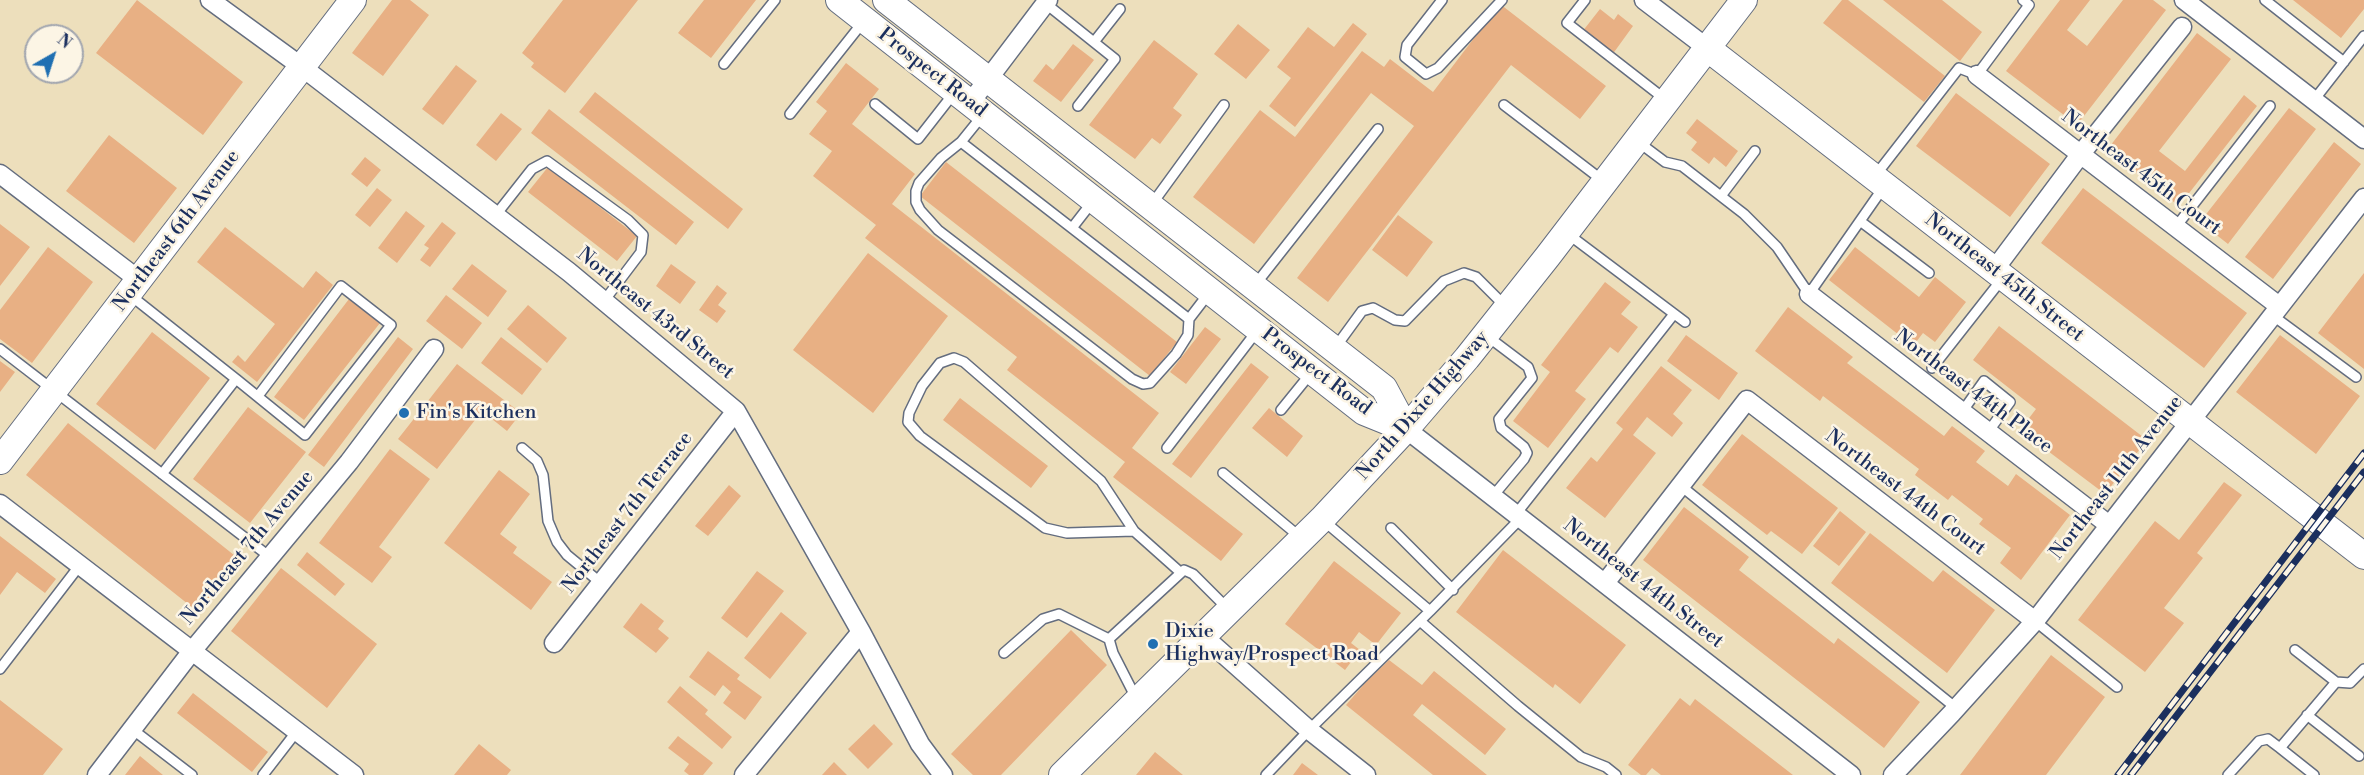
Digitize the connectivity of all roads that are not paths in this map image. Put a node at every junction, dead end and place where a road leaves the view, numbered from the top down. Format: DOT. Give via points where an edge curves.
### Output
graph roads {
  1 [pos="210,0"];
  2 [pos="353,0"];
  3 [pos="775,0"];
  4 [pos="839,0"];
  5 [pos="886,0"];
  6 [pos="1442,0"];
  7 [pos="1502,0"];
  8 [pos="1585,0"];
  9 [pos="1744,0"];
  10 [pos="2184,0"];
  11 [pos="2265,0"];
  12 [pos="1047,1"];
  13 [pos="1651,2"];
  14 [pos="2029,2"];
  15 [pos="1120,9"];
  16 [pos="864,20"];
  17 [pos="2182,27"];
  18 [pos="2364,36"];
  19 [pos="1094,42"];
  20 [pos="1707,48"];
  21 [pos="2344,62"];
  22 [pos="724,64"];
  23 [pos="302,67"];
  24 [pos="1977,75"];
  25 [pos="988,79"];
  26 [pos="1666,100"];
  27 [pos="2314,100"];
  28 [pos="970,103"];
  29 [pos="875,104"];
  30 [pos="1224,105"];
  31 [pos="1504,105"];
  32 [pos="1078,106"];
  33 [pos="2270,106"];
  34 [pos="790,114"];
  35 [pos="1378,129"];
  36 [pos="2364,139"];
  37 [pos="1635,140"];
  38 [pos="961,142"];
  39 [pos="1755,151"];
  40 [pos="2080,155"];
  41 [pos="0,174"];
  42 [pos="1879,181"];
  43 [pos="1604,182"];
  44 [pos="1721,196"];
  45 [pos="2364,198"];
  46 [pos="1094,200"];
  47 [pos="1151,206"];
  48 [pos="495,216"];
  49 [pos="1860,221"];
  50 [pos="1072,228"];
  51 [pos="2175,228"];
  52 [pos="1566,232"];
  53 [pos="1929,273"];
  54 [pos="1999,273"];
  55 [pos="134,287"];
  56 [pos="1254,287"];
  57 [pos="1211,291"];
  58 [pos="1809,294"];
  59 [pos="604,301"];
  60 [pos="1507,308"];
  61 [pos="2276,311"];
  62 [pos="1674,314"];
  63 [pos="1189,319"];
  64 [pos="1684,322"];
  65 [pos="1258,329"];
  66 [pos="1485,335"];
  67 [pos="0,349"];
  68 [pos="434,350"];
  69 [pos="1334,350"];
  70 [pos="1932,368"];
  71 [pos="1312,371"];
  72 [pos="2356,377"];
  73 [pos="236,379"];
  74 [pos="54,391"];
  75 [pos="258,396"];
  76 [pos="1281,410"];
  77 [pos="736,411"];
  78 [pos="1962,412"];
  79 [pos="2190,421"];
  80 [pos="1406,429"];
  81 [pos="1988,432"];
  82 [pos="522,448"];
  83 [pos="1167,448"];
  84 [pos="0,461"];
  85 [pos="1223,473"];
  86 [pos="162,474"];
  87 [pos="1681,486"];
  88 [pos="1493,496"];
  89 [pos="0,504"];
  90 [pos="1518,516"];
  91 [pos="1322,519"];
  92 [pos="2109,525"];
  93 [pos="1390,528"];
  94 [pos="1134,531"];
  95 [pos="1302,539"];
  96 [pos="2364,556"];
  97 [pos="270,557"];
  98 [pos="80,565"];
  99 [pos="1180,572"];
  100 [pos="601,583"];
  101 [pos="1605,583"];
  102 [pos="1453,590"];
  103 [pos="1230,610"];
  104 [pos="1430,611"];
  105 [pos="1420,621"];
  106 [pos="2035,621"];
  107 [pos="861,632"];
  108 [pos="1203,636"];
  109 [pos="1109,639"];
  110 [pos="554,642"];
  111 [pos="2295,650"];
  112 [pos="192,651"];
  113 [pos="1004,652"];
  114 [pos="0,669"];
  115 [pos="2364,669"];
  116 [pos="2336,682"];
  117 [pos="2118,687"];
  118 [pos="1137,701"];
  119 [pos="1956,708"];
  120 [pos="2307,715"];
  121 [pos="132,729"];
  122 [pos="1309,730"];
  123 [pos="297,731"];
  124 [pos="2280,748"];
  125 [pos="2359,756"];
  126 [pos="97,775"];
  127 [pos="192,775"];
  128 [pos="263,775"];
  129 [pos="354,775"];
  130 [pos="744,775"];
  131 [pos="943,775"];
  132 [pos="1062,775"];
  133 [pos="1266,775"];
  134 [pos="1366,775"];
  135 [pos="1616,775"];
  136 [pos="1851,775"];
  137 [pos="1893,775"];
  138 [pos="2228,775"];
  139 [pos="2314,775"];
  1 -- 23 [label="street, Northeast 43rd Street"];
  2 -- 23 [label="main road, Northeast 6th Avenue"];
  3 -- 22 [label="lane"];
  4 -- 16 [label="main road, Prospect Road"];
  5 -- 25 [label="main road, Prospect Road"];
  6 -- 7 [label="lane" via="1407,45 1405,57 1426,74 1438,68"];
  8 -- 26 [label="lane" via="1567,23"];
  9 -- 20 [label="main road, North Dixie Highway"];
  10 -- 27 [label="street"];
  11 -- 21 [label="lane"];
  12 -- 19 [label="lane"];
  12 -- 25 [label="street"];
  13 -- 20 [label="street, Northeast 45th Street"];
  14 -- 24 [label="lane"];
  15 -- 19 [label="lane"];
  16 -- 28 [label="main road, Prospect Road"];
  16 -- 34 [label="lane"];
  17 -- 40 [label="street"];
  18 -- 21 [label="lane"];
  19 -- 32 [label="lane" via="1115,58"];
  20 -- 26 [label="main road, North Dixie Highway"];
  20 -- 42 [label="main road, Northeast 45th Street"];
  21 -- 27 [label="lane"];
  23 -- 48 [label="street, Northeast 43rd Street"];
  23 -- 55 [label="main road, Northeast 6th Avenue"];
  24 -- 40 [label="street, Northeast 45th Court"];
  24 -- 42 [label="lane" via="1959,68"];
  25 -- 28 [label="street"];
  25 -- 47 [label="main road, Prospect Road"];
  26 -- 37 [label="main road, North Dixie Highway"];
  27 -- 36 [label="street"];
  28 -- 29 [label="lane" via="918,139"];
  28 -- 38 [label="lane"];
  28 -- 46 [label="main road, Prospect Road"];
  30 -- 47 [label="lane"];
  31 -- 43 [label="lane"];
  33 -- 51 [label="lane"];
  35 -- 56 [label="lane"];
  37 -- 43 [label="main road, North Dixie Highway"];
  37 -- 44 [label="lane" via="1665,162 1682,166"];
  38 -- 50 [label="lane"];
  38 -- 63 [label="lane" via="926,174 916,191 920,210 938,230 1143,384 1150,384 1159,376 1185,343"];
  39 -- 44 [label="lane"];
  40 -- 51 [label="street, Northeast 45th Court"];
  40 -- 54 [label="street"];
  41 -- 55 [label="street"];
  42 -- 49 [label="lane"];
  42 -- 54 [label="main road, Northeast 45th Street"];
  43 -- 52 [label="main road, North Dixie Highway"];
  44 -- 58 [label="lane" via="1777,247"];
  45 -- 61 [label="street, Northeast 11th Avenue"];
  46 -- 50 [label="lane"];
  46 -- 57 [label="main road, Prospect Road"];
  47 -- 56 [label="main road, Prospect Road"];
  48 -- 59 [label="street, Northeast 43rd Street"];
  48 -- 59 [label="lane" via="532,169 547,161 628,220 643,235 641,252"];
  49 -- 53 [label="lane"];
  49 -- 58 [label="lane"];
  50 -- 63 [label="lane"];
  51 -- 61 [label="street, Northeast 45th Court"];
  52 -- 60 [label="main road, North Dixie Highway"];
  52 -- 62 [label="lane"];
  54 -- 70 [label="lane"];
  54 -- 79 [label="main road, Northeast 45th Street"];
  55 -- 73 [label="lane"];
  55 -- 74 [label="main road, Northeast 6th Avenue"];
  56 -- 69 [label="main road, Prospect Road"];
  57 -- 63 [label="lane"];
  57 -- 65 [label="main road, Prospect Road"];
  58 -- 78 [label="street, Northeast 44th Place"];
  59 -- 77 [label="street, Northeast 43rd Street"];
  60 -- 66 [label="main road, North Dixie Highway"];
  60 -- 69 [label="lane" via="1476,277 1464,273 1444,281 1405,321 1373,308 1362,311"];
  61 -- 72 [label="lane"];
  61 -- 79 [label="street, Northeast 11th Avenue"];
  62 -- 64 [label="lane"];
  62 -- 90 [label="lane"];
  65 -- 71 [label="main road, Prospect Road"];
  65 -- 83 [label="lane"];
  66 -- 80 [label="main road, North Dixie Highway"];
  66 -- 88 [label="lane" via="1528,367 1532,378 1499,419 1501,428 1527,453"];
  67 -- 74 [label="lane"];
  68 -- 97 [label="street, Northeast 7th Avenue"];
  69 -- 80 [label="main road, Prospect Road" via="1384,388"];
  71 -- 76 [label="lane"];
  71 -- 80 [label="main road, Prospect Road" via="1364,412"];
  73 -- 75 [label="lane"];
  73 -- 86 [label="lane"];
  74 -- 84 [label="main road, Northeast 6th Avenue"];
  74 -- 86 [label="lane"];
  75 -- 75 [label="lane" via="305,435 391,325 341,286"];
  77 -- 100 [label="street, Northeast 7th Terrace"];
  77 -- 107 [label="street, Northeast 43rd Street"];
  78 -- 81 [label="street, Northeast 44th Place"];
  78 -- 81 [label="lane" via="1984,381 2010,402"];
  79 -- 92 [label="street, Northeast 11th Avenue"];
  79 -- 96 [label="main road, Northeast 45th Street"];
  80 -- 88 [label="street, Northeast 44th Street"];
  80 -- 91 [label="main road, North Dixie Highway"];
  81 -- 92 [label="street, Northeast 44th Place"];
  82 -- 100 [label="lane" via="537,461 543,475 548,521 557,542"];
  85 -- 95 [label="lane"];
  86 -- 97 [label="lane"];
  87 -- 101 [label="street"];
  87 -- 106 [label="street, Northeast 44th Court" via="1747,400"];
  87 -- 119 [label="lane"];
  88 -- 90 [label="street, Northeast 44th Street"];
  89 -- 98 [label="street"];
  90 -- 101 [label="street, Northeast 44th Street"];
  90 -- 102 [label="lane"];
  91 -- 95 [label="main road, North Dixie Highway"];
  91 -- 104 [label="lane"];
  92 -- 106 [label="street, Northeast 11th Avenue"];
  93 -- 102 [label="lane"];
  94 -- 94 [label="lane" via="1067,533 1045,528 920,436 908,422 922,386 940,363 954,358 964,362 1101,481"];
  94 -- 99 [label="lane"];
  95 -- 103 [label="main road, North Dixie Highway"];
  97 -- 112 [label="street, Northeast 7th Avenue"];
  98 -- 112 [label="street"];
  98 -- 114 [label="lane"];
  99 -- 103 [label="lane" via="1193,574"];
  99 -- 109 [label="lane"];
  100 -- 110 [label="street, Northeast 7th Terrace"];
  101 -- 136 [label="street, Northeast 44th Street"];
  102 -- 104 [label="lane"];
  103 -- 108 [label="main road, North Dixie Highway"];
  104 -- 105 [label="lane"];
  105 -- 122 [label="lane"];
  105 -- 135 [label="lane" via="1581,757"];
  106 -- 117 [label="lane"];
  106 -- 119 [label="street, Northeast 11th Avenue"];
  107 -- 130 [label="street"];
  107 -- 131 [label="street, Northeast 43rd Street" via="920,744"];
  108 -- 118 [label="main road, North Dixie Highway"];
  108 -- 122 [label="street"];
  109 -- 113 [label="lane" via="1059,614 1042,619"];
  109 -- 118 [label="lane"];
  111 -- 116 [label="lane"];
  112 -- 121 [label="street, Northeast 7th Avenue"];
  112 -- 123 [label="street"];
  115 -- 116 [label="lane" via="2350,683"];
  116 -- 120 [label="lane"];
  118 -- 132 [label="main road, North Dixie Highway"];
  119 -- 137 [label="street, Northeast 11th Avenue"];
  120 -- 124 [label="lane"];
  120 -- 125 [label="lane"];
  121 -- 126 [label="street, Northeast 7th Avenue"];
  121 -- 127 [label="lane"];
  122 -- 133 [label="lane"];
  122 -- 134 [label="street"];
  123 -- 128 [label="lane"];
  123 -- 129 [label="street"];
  124 -- 138 [label="lane" via="2268,739 2259,741"];
  124 -- 139 [label="lane"];
}
